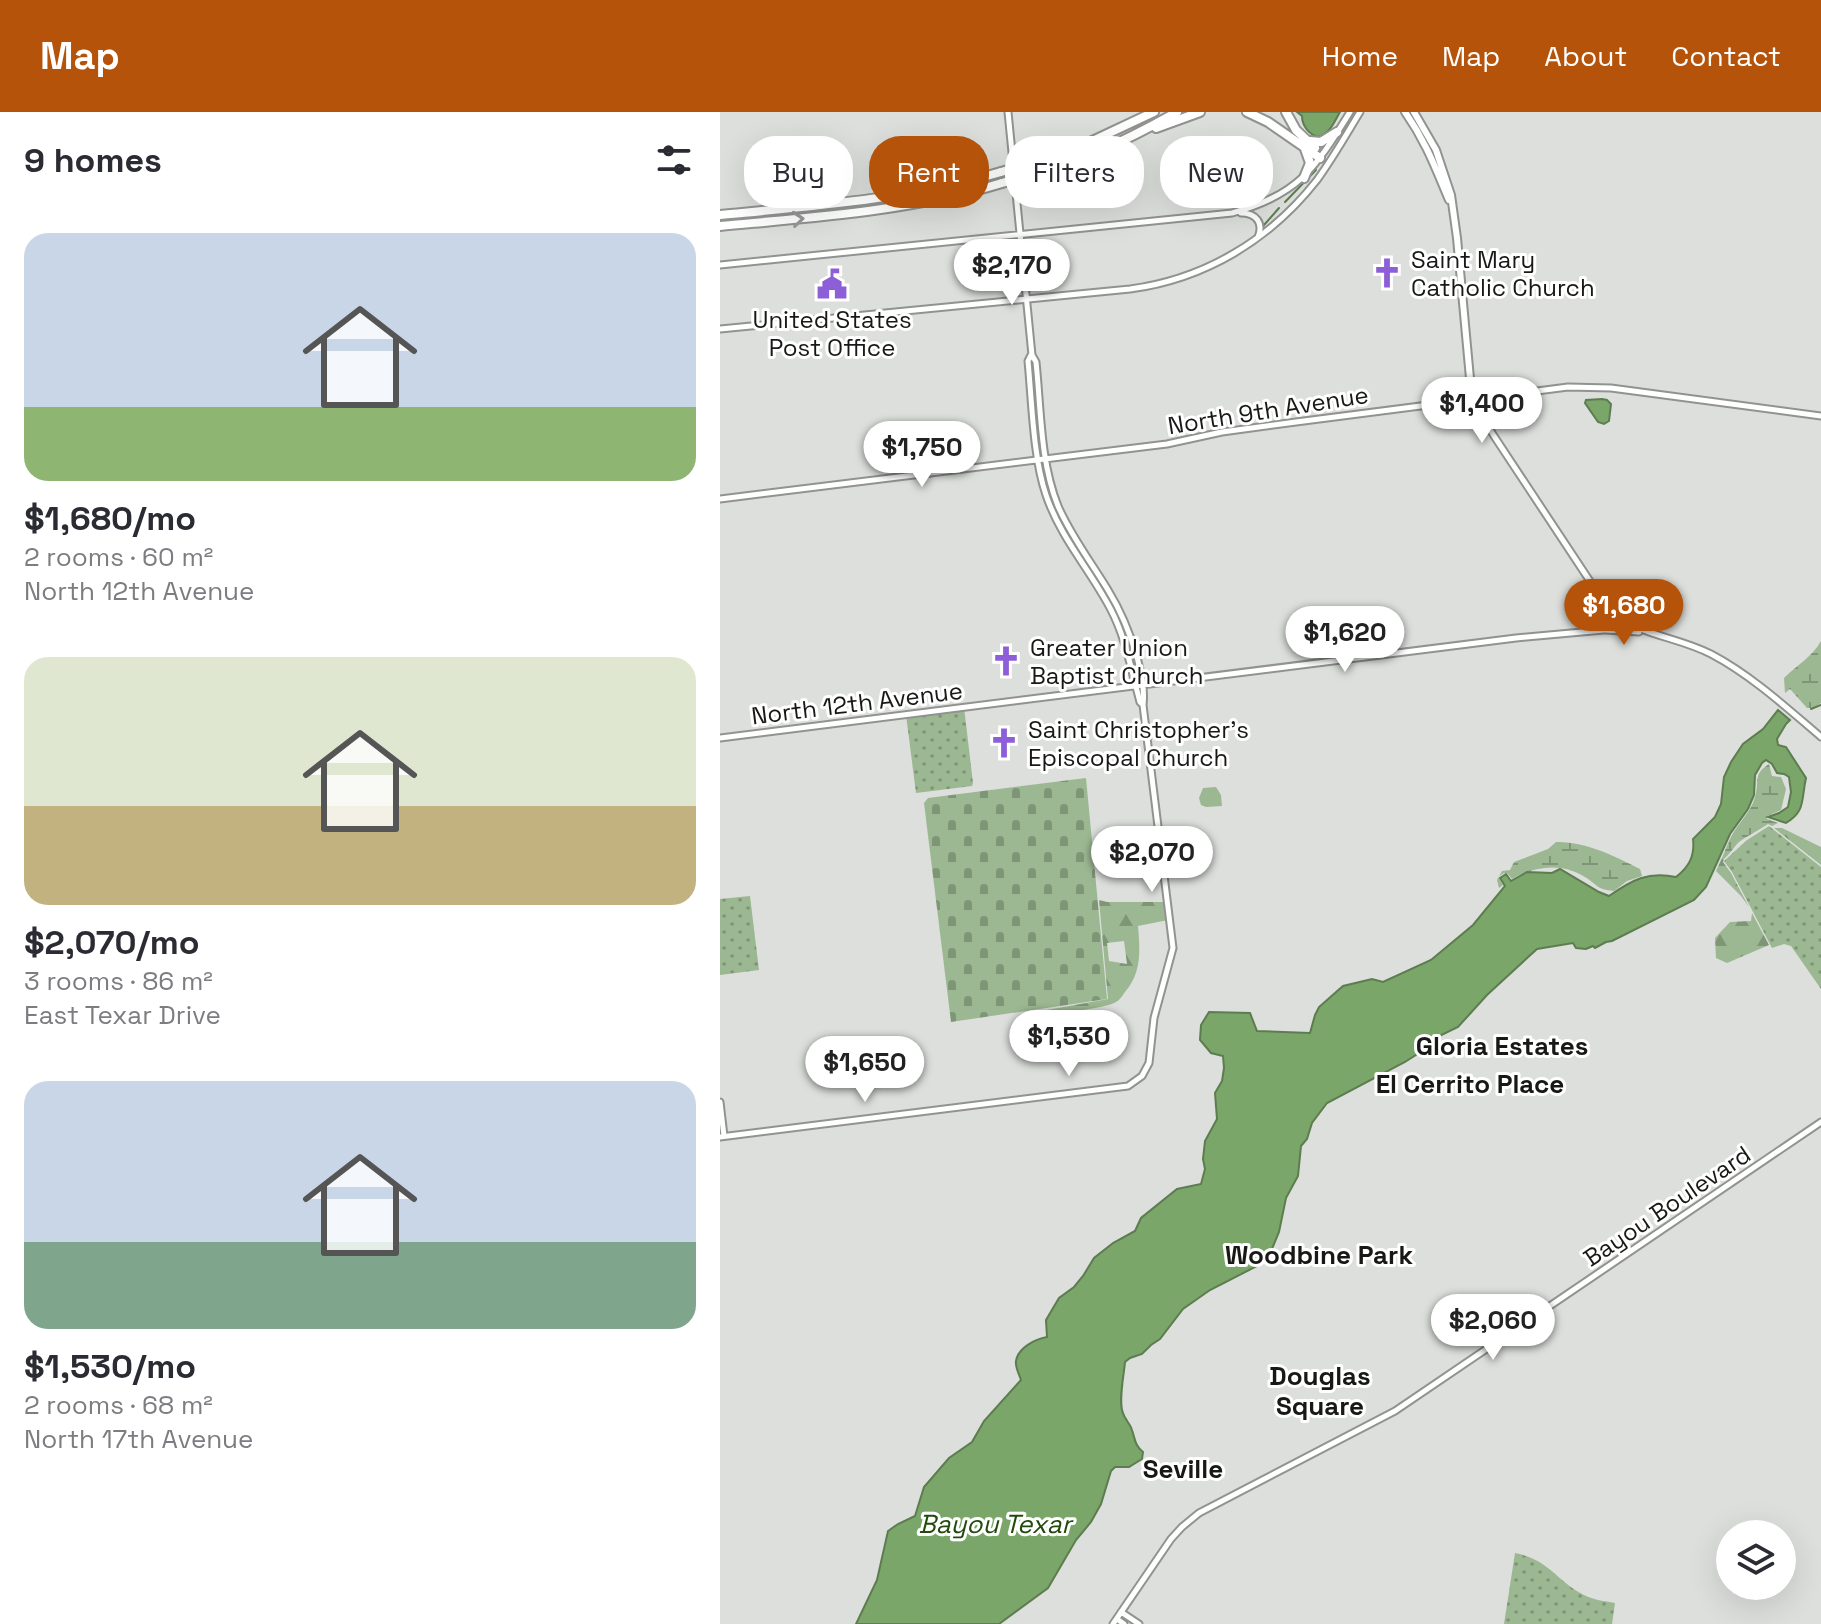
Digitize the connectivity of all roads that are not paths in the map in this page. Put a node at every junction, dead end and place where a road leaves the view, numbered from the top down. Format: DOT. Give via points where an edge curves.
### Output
graph roads {
  1 [pos="1008,112"];
  2 [pos="1142,112"];
  3 [pos="1154,112"];
  4 [pos="1177,112"];
  5 [pos="1200,112"];
  6 [pos="1247,112"];
  7 [pos="1286,112"];
  8 [pos="1350,112"];
  9 [pos="1360,112"];
  10 [pos="1405,112"];
  11 [pos="1414,112"];
  12 [pos="1337,132"];
  13 [pos="1136,133"];
  14 [pos="1300,135"];
  15 [pos="1094,136"];
  16 [pos="1103,136"];
  17 [pos="1302,146"];
  18 [pos="1326,159"];
  19 [pos="1005,171"];
  20 [pos="1304,178"];
  21 [pos="1452,207"];
  22 [pos="1232,213"];
  23 [pos="720,215"];
  24 [pos="720,226"];
  25 [pos="1020,235"];
  26 [pos="1257,238"];
  27 [pos="720,265"];
  28 [pos="1026,299"];
  29 [pos="720,329"];
  30 [pos="1491,397"];
  31 [pos="1472,400"];
  32 [pos="1821,416"];
  33 [pos="1485,422"];
  34 [pos="1042,460"];
  35 [pos="720,499"];
  36 [pos="1605,606"];
  37 [pos="1621,621"];
  38 [pos="1606,630"];
  39 [pos="1646,631"];
  40 [pos="1143,685"];
  41 [pos="1136,686"];
  42 [pos="1143,705"];
  43 [pos="1821,737"];
  44 [pos="720,738"];
  45 [pos="720,1102"];
  46 [pos="1821,1122"];
  47 [pos="722,1136"];
  48 [pos="1121,1612"];
  49 [pos="1115,1622"];
  50 [pos="1124,1624"];
  51 [pos="1139,1624"];
  1 -- 25 [label="main road"];
  2 -- 15 [label="highway"];
  3 -- 16 [label="highway"];
  4 -- 13 [label="highway"];
  5 -- 13 [label="highway"];
  6 -- 17 [label="highway"];
  7 -- 14 [label="highway"];
  8 -- 12 [label="main road"];
  9 -- 18 [label="main road"];
  10 -- 21 [label="main road" via="1434,160"];
  11 -- 21 [label="main road" via="1442,165"];
  12 -- 14 [label="highway" via="1318,143"];
  12 -- 18 [label="main road"];
  24 -- 13 [label="highway, one-way, bridge" via="890,209 952,197 1058,167"];
  14 -- 18 [label="highway"];
  17 -- 18 [label="highway"];
  17 -- 20 [label="highway" via="1310,163"];
  18 -- 20 [label="main road"];
  18 -- 26 [label="main road" via="1314,183"];
  19 -- 23 [label="highway, bridge" via="905,195"];
  20 -- 22 [label="main road" via="1275,198"];
  21 -- 31 [label="main road"];
  22 -- 25 [label="main road"];
  22 -- 26 [label="main road" via="1257,218"];
  25 -- 27 [label="main road"];
  25 -- 28 [label="main road"];
  26 -- 28 [label="main road" via="1205,269 1163,283"];
  28 -- 29 [label="main road"];
  28 -- 34 [label="main road"];
  30 -- 31 [label="main road, North 9th Avenue"];
  30 -- 32 [label="main road, North 9th Avenue" via="1603,387"];
  30 -- 33 [label="main road"];
  31 -- 33 [label="main road"];
  31 -- 34 [label="main road, North 9th Avenue"];
  33 -- 36 [label="main road"];
  34 -- 35 [label="main road, North 9th Avenue"];
  34 -- 40 [label="main road" via="1068,527 1122,615"];
  34 -- 41 [label="main road" via="1043,487 1052,511 1110,608"];
  36 -- 37 [label="main road"];
  36 -- 38 [label="main road" via="1610,621"];
  37 -- 38 [label="main road, North 12th Avenue"];
  37 -- 39 [label="main road"];
  38 -- 39 [label="main road"];
  38 -- 40 [label="main road, North 12th Avenue"];
  39 -- 43 [label="main road" via="1737,669"];
  40 -- 41 [label="main road, North 12th Avenue"];
  40 -- 42 [label="main road"];
  41 -- 42 [label="main road"];
  41 -- 44 [label="main road, North 12th Avenue"];
  42 -- 47 [label="main road" via="1173,948 1142,1076 1128,1086"];
  45 -- 47 [label="main road"];
  46 -- 48 [label="main road, Bayou Boulevard" via="1395,1411 1199,1513 1171,1539"];
  48 -- 49 [label="main road, Bayou Boulevard"];
  48 -- 51 [label="main road"];
  49 -- 50 [label="main road"];
}
